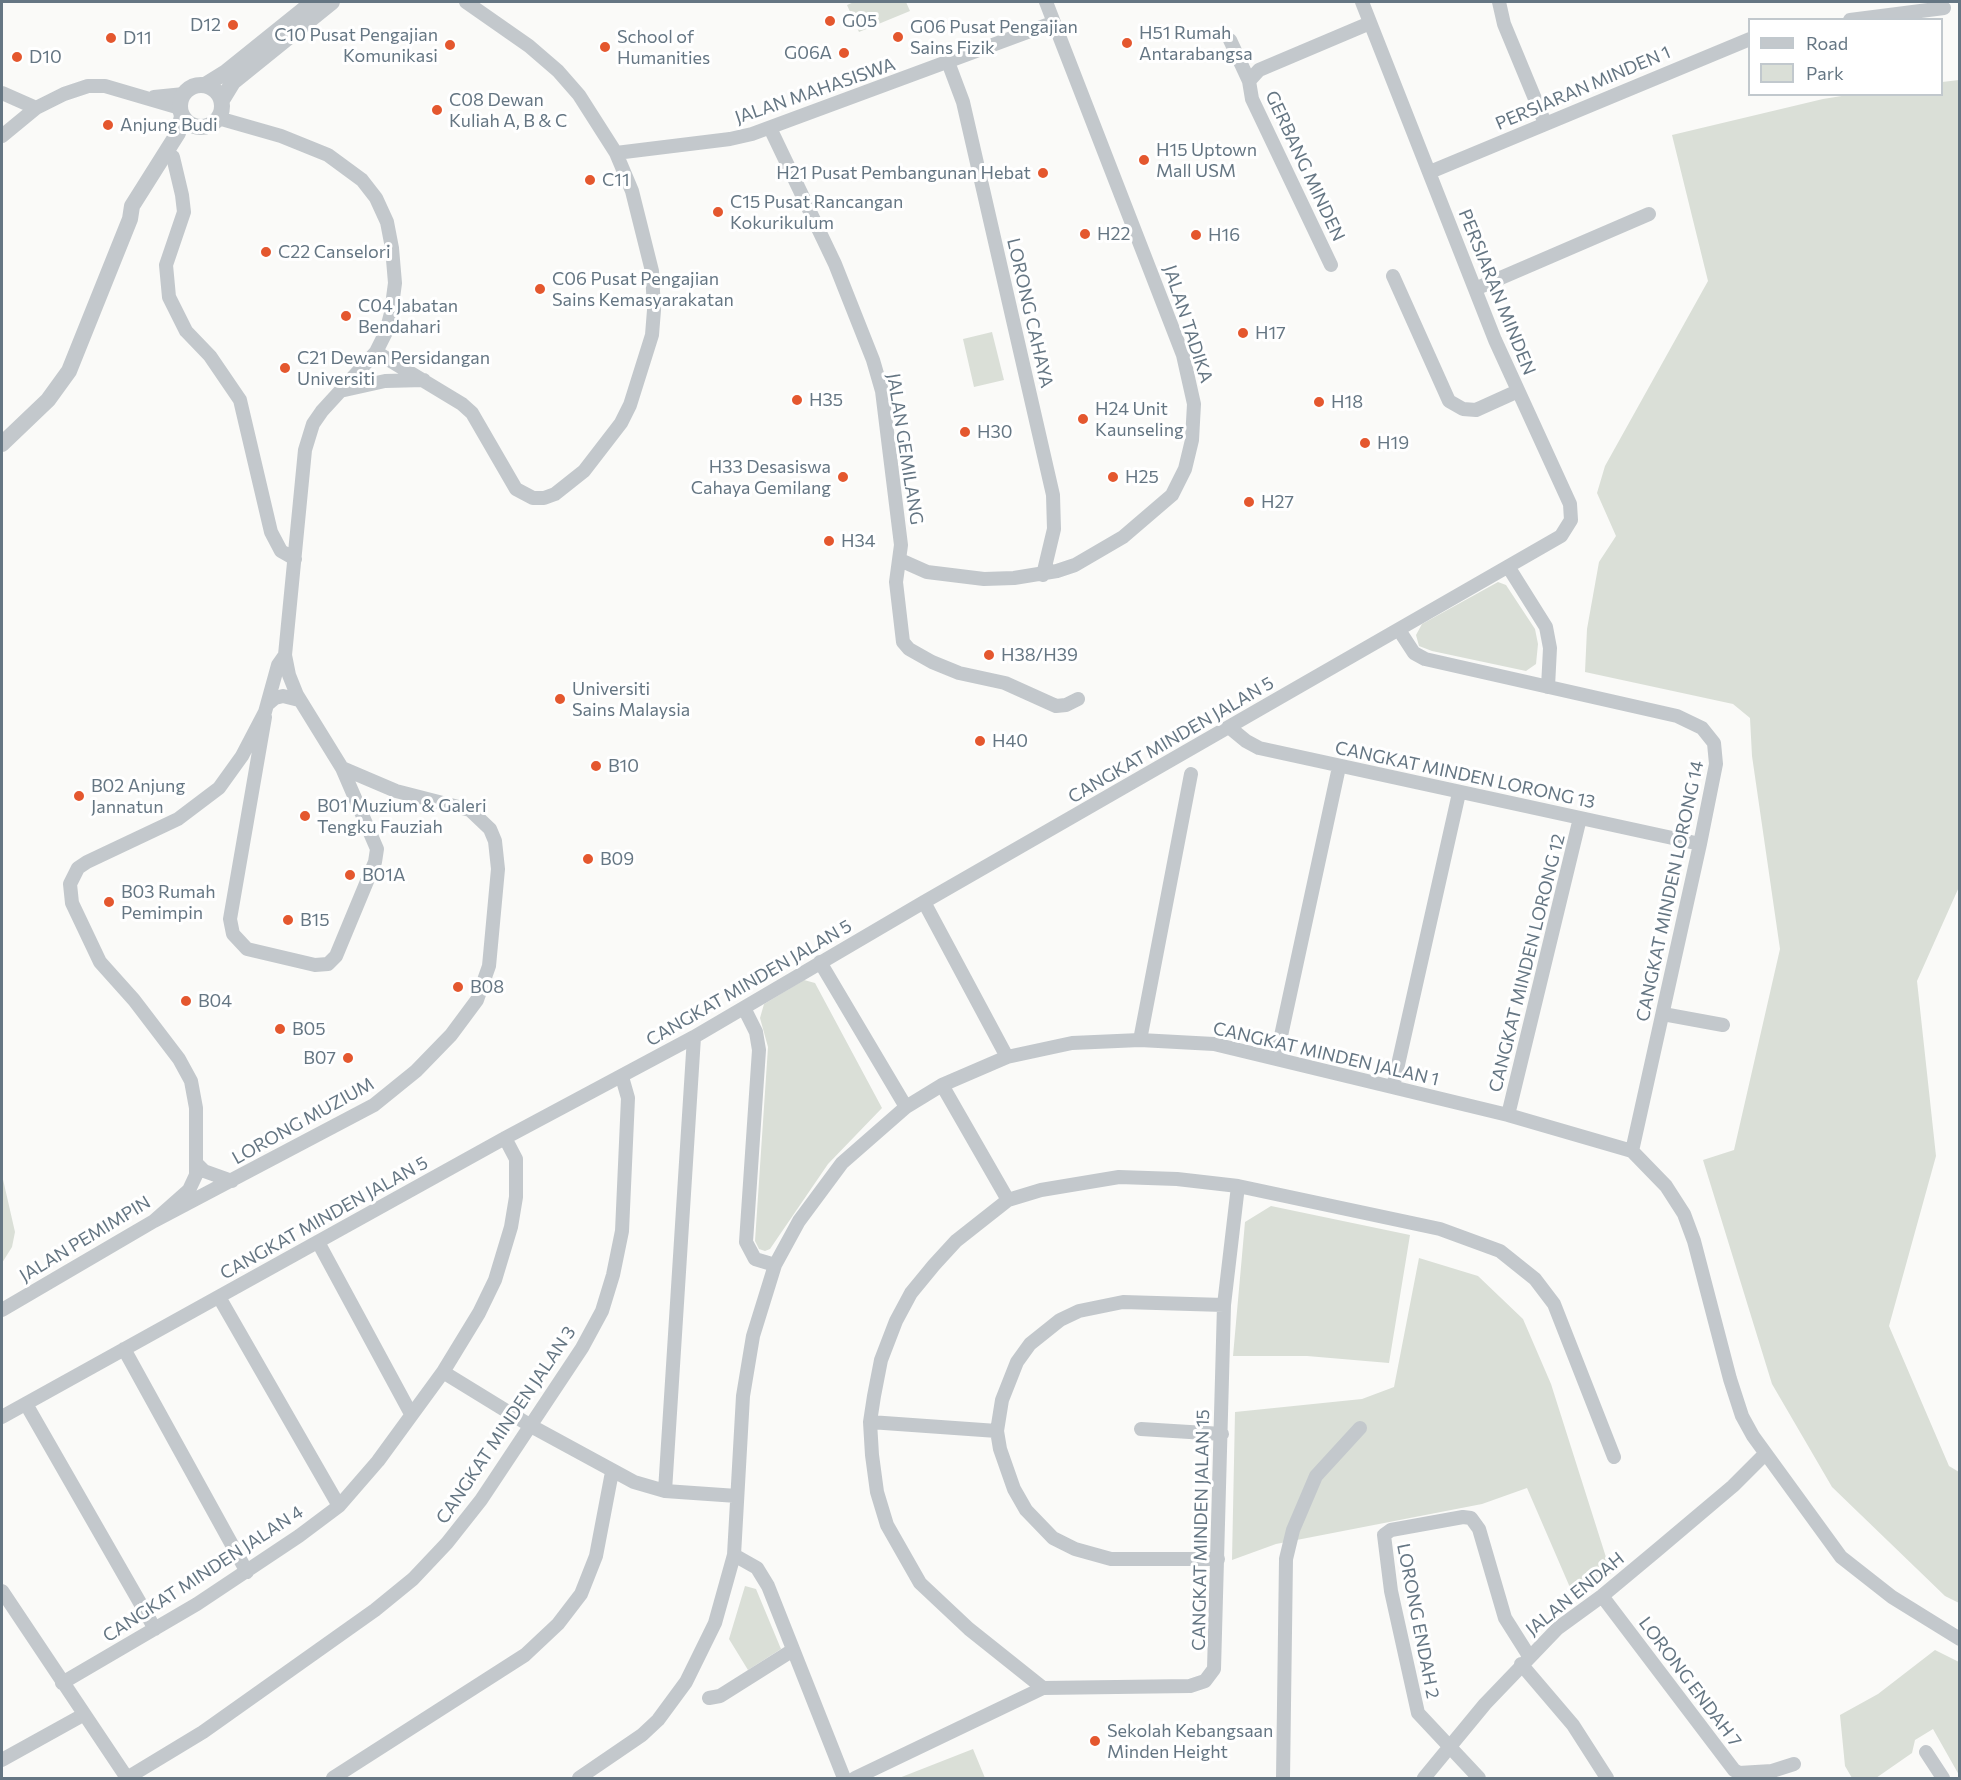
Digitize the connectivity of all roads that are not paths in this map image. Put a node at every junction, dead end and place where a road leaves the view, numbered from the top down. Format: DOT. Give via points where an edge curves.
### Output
graph roads {
  1 [pos="313,2"];
  2 [pos="332,2"];
  3 [pos="466,2"];
  4 [pos="1046,2"];
  5 [pos="1362,2"];
  6 [pos="1499,2"];
  7 [pos="1904,7"];
  8 [pos="1944,8"];
  9 [pos="1858,18"];
  10 [pos="1370,22"];
  11 [pos="1052,23"];
  12 [pos="1230,39"];
  13 [pos="1748,39"];
  14 [pos="948,62"];
  15 [pos="1249,81"];
  16 [pos="205,85"];
  17 [pos="2,93"];
  18 [pos="222,100"];
  19 [pos="182,106"];
  20 [pos="36,108"];
  21 [pos="218,118"];
  22 [pos="1545,123"];
  23 [pos="202,127"];
  24 [pos="770,128"];
  25 [pos="2,136"];
  26 [pos="616,153"];
  27 [pos="173,157"];
  28 [pos="1430,172"];
  29 [pos="1649,214"];
  30 [pos="130,219"];
  31 [pos="1331,265"];
  32 [pos="1393,276"];
  33 [pos="1475,289"];
  34 [pos="376,352"];
  35 [pos="424,380"];
  36 [pos="1518,391"];
  37 [pos="340,392"];
  38 [pos="2,444"];
  39 [pos="295,559"];
  40 [pos="900,560"];
  41 [pos="1509,567"];
  42 [pos="1043,575"];
  43 [pos="1399,630"];
  44 [pos="285,655"];
  45 [pos="1548,687"];
  46 [pos="1078,699"];
  47 [pos="300,700"];
  48 [pos="266,708"];
  49 [pos="1229,727"];
  50 [pos="1339,767"];
  51 [pos="342,768"];
  52 [pos="1191,774"];
  53 [pos="1459,793"];
  54 [pos="1580,818"];
  55 [pos="1700,844"];
  56 [pos="924,902"];
  57 [pos="820,962"];
  58 [pos="744,1008"];
  59 [pos="1663,1014"];
  60 [pos="1723,1025"];
  61 [pos="694,1037"];
  62 [pos="1140,1040"];
  63 [pos="1007,1057"];
  64 [pos="1276,1059"];
  65 [pos="622,1077"];
  66 [pos="942,1085"];
  67 [pos="1393,1087"];
  68 [pos="906,1107"];
  69 [pos="1508,1115"];
  70 [pos="505,1138"];
  71 [pos="1632,1151"];
  72 [pos="196,1163"];
  73 [pos="232,1181"];
  74 [pos="1238,1186"];
  75 [pos="1008,1200"];
  76 [pos="154,1221"];
  77 [pos="318,1242"];
  78 [pos="776,1266"];
  79 [pos="219,1297"];
  80 [pos="1224,1305"];
  81 [pos="2,1310"];
  82 [pos="124,1349"];
  83 [pos="443,1372"];
  84 [pos="26,1404"];
  85 [pos="411,1414"];
  86 [pos="2,1417"];
  87 [pos="870,1422"];
  88 [pos="531,1426"];
  89 [pos="1360,1428"];
  90 [pos="1141,1429"];
  91 [pos="997,1431"];
  92 [pos="1222,1434"];
  93 [pos="1765,1454"];
  94 [pos="1614,1457"];
  95 [pos="612,1472"];
  96 [pos="665,1491"];
  97 [pos="737,1496"];
  98 [pos="339,1506"];
  99 [pos="734,1555"];
  100 [pos="1218,1559"];
  101 [pos="247,1572"];
  102 [pos="2,1590"];
  103 [pos="1602,1596"];
  104 [pos="155,1629"];
  105 [pos="1959,1639"];
  106 [pos="793,1650"];
  107 [pos="1525,1660"];
  108 [pos="62,1683"];
  109 [pos="1043,1688"];
  110 [pos="709,1698"];
  111 [pos="83,1715"];
  112 [pos="1448,1747"];
  113 [pos="1926,1752"];
  114 [pos="2,1760"];
  115 [pos="1794,1764"];
  116 [pos="1742,1776"];
  117 [pos="127,1778"];
  118 [pos="333,1779"];
  119 [pos="579,1779"];
  120 [pos="844,1779"];
  121 [pos="855,1779"];
  122 [pos="1283,1779"];
  123 [pos="1424,1779"];
  124 [pos="1479,1779"];
  125 [pos="1607,1779"];
  126 [pos="1943,1779"];
  1 -- 16 [label="street"];
  2 -- 18 [label="street" via="233,82"];
  3 -- 26 [label="street" via="558,71 579,95"];
  4 -- 11 [label="street, JALAN TADIKA"];
  5 -- 10 [label="street, PERSIARAN MINDEN"];
  6 -- 22 [label="street" via="1504,24"];
  7 -- 8 [label="street"];
  7 -- 9 [label="street"];
  10 -- 15 [label="street, GERBANG MINDEN" via="1259,70"];
  10 -- 28 [label="street, PERSIARAN MINDEN"];
  11 -- 14 [label="street, JALAN MAHASISWA"];
  11 -- 42 [label="street, JALAN TADIKA" via="1165,304 1183,355 1194,404 1192,440 1180,484 1172,495 1101,552"];
  12 -- 15 [label="street, GERBANG MINDEN"];
  13 -- 22 [label="street, PERSIARAN MINDEN 1"];
  14 -- 24 [label="street, JALAN MAHASISWA"];
  14 -- 42 [label="street, LORONG CAHAYA" via="963,102 1053,495 1055,517"];
  15 -- 31 [label="street, GERBANG MINDEN" via="1252,99"];
  16 -- 18 [label="street"];
  16 -- 19 [label="street" via="194,86"];
  17 -- 20 [label="street"];
  18 -- 21 [label="street"];
  19 -- 20 [label="street" via="105,86 88,86"];
  19 -- 23 [label="street" via="194,126"];
  19 -- 30 [label="street" via="178,133 132,206"];
  20 -- 25 [label="street"];
  21 -- 23 [label="street"];
  21 -- 34 [label="street" via="281,136 328,155 362,180 376,198 387,222 394,282 391,313"];
  22 -- 28 [label="street, PERSIARAN MINDEN 1"];
  23 -- 27 [label="street"];
  24 -- 26 [label="street, JALAN MAHASISWA" via="730,139"];
  24 -- 40 [label="street, JALAN GEMILANG" via="835,264 873,360 882,391 902,545"];
  26 -- 35 [label="street" via="644,232 652,271 652,335 630,405 584,471 555,494 544,498 523,494 510,482 472,413"];
  27 -- 30 [label="street" via="139,213"];
  27 -- 39 [label="street" via="184,212 166,266 169,297 186,331 210,356 240,400 271,532 281,551"];
  28 -- 33 [label="street, PERSIARAN MINDEN"];
  29 -- 33 [label="street"];
  30 -- 38 [label="street" via="69,371 48,400"];
  32 -- 36 [label="street" via="1449,400 1463,409 1476,410"];
  33 -- 36 [label="street, PERSIARAN MINDEN"];
  34 -- 35 [label="street"];
  34 -- 37 [label="street"];
  35 -- 37 [label="street" via="385,381"];
  36 -- 41 [label="street, PERSIARAN MINDEN" via="1572,515 1561,536"];
  37 -- 39 [label="street" via="314,424 304,450"];
  39 -- 44 [label="street"];
  40 -- 42 [label="street, JALAN TADIKA" via="927,572 953,577"];
  40 -- 46 [label="street, JALAN GEMILANG" via="896,582 903,642 909,649 959,673 1005,683 1056,706"];
  41 -- 43 [label="street, CANGKAT MINDEN JALAN 5"];
  41 -- 45 [label="street" via="1546,627 1550,648"];
  43 -- 45 [label="street, CANGKAT MINDEN LORONG 14" via="1414,653 1425,659"];
  43 -- 49 [label="street, CANGKAT MINDEN JALAN 5"];
  44 -- 47 [label="street"];
  44 -- 48 [label="street, JALAN PEMIMPIN" via="278,665"];
  45 -- 55 [label="street, CANGKAT MINDEN LORONG 14" via="1677,716 1709,734 1716,750 1716,764"];
  47 -- 48 [label="street" via="282,696"];
  47 -- 51 [label="street"];
  48 -- 51 [label="street" via="230,919 233,934 247,949 322,966 336,956 377,849"];
  48 -- 72 [label="street, JALAN PEMIMPIN" via="242,756 209,798 178,819 87,862 78,868 70,884 72,903 100,962 173,1051 191,1082 196,1108"];
  49 -- 50 [label="street, CANGKAT MINDEN LORONG 13" via="1259,748"];
  49 -- 56 [label="street, CANGKAT MINDEN JALAN 5"];
  50 -- 53 [label="street, CANGKAT MINDEN LORONG 13"];
  50 -- 64 [label="street"];
  51 -- 73 [label="street, LORONG MUZIUM" via="396,791 470,810 490,829 498,869 489,966 477,1000 451,1035 391,1092 374,1106"];
  52 -- 62 [label="street"];
  53 -- 54 [label="street, CANGKAT MINDEN LORONG 13"];
  53 -- 67 [label="street"];
  54 -- 55 [label="street, CANGKAT MINDEN LORONG 13"];
  54 -- 69 [label="street, CANGKAT MINDEN LORONG 12"];
  55 -- 59 [label="street, CANGKAT MINDEN LORONG 14"];
  56 -- 57 [label="street, CANGKAT MINDEN JALAN 5"];
  56 -- 63 [label="street"];
  57 -- 58 [label="street, CANGKAT MINDEN JALAN 5"];
  57 -- 68 [label="street"];
  58 -- 61 [label="street, CANGKAT MINDEN JALAN 5"];
  58 -- 78 [label="street" via="756,1032 759,1050 746,1242 755,1259"];
  59 -- 60 [label="street"];
  59 -- 71 [label="street, CANGKAT MINDEN LORONG 14"];
  61 -- 65 [label="street, CANGKAT MINDEN JALAN 5"];
  61 -- 96 [label="street"];
  62 -- 63 [label="street, CANGKAT MINDEN JALAN 1" via="1072,1043"];
  62 -- 64 [label="street, CANGKAT MINDEN JALAN 1" via="1214,1044"];
  63 -- 66 [label="street, CANGKAT MINDEN JALAN 1"];
  64 -- 67 [label="street, CANGKAT MINDEN JALAN 1"];
  65 -- 70 [label="street, CANGKAT MINDEN JALAN 5"];
  65 -- 88 [label="street, CANGKAT MINDEN JALAN 3" via="628,1098 628,1139 622,1231 613,1275 602,1311 582,1348"];
  66 -- 68 [label="street, CANGKAT MINDEN JALAN 1"];
  66 -- 75 [label="street"];
  67 -- 69 [label="street, CANGKAT MINDEN JALAN 1"];
  68 -- 78 [label="street, CANGKAT MINDEN JALAN 1" via="835,1172 799,1221"];
  69 -- 71 [label="street, CANGKAT MINDEN JALAN 1"];
  70 -- 77 [label="street, CANGKAT MINDEN JALAN 5"];
  70 -- 83 [label="street, CANGKAT MINDEN JALAN 4" via="516,1160 517,1172 512,1227 495,1280"];
  71 -- 93 [label="street, CANGKAT MINDEN JALAN 1" via="1666,1186 1684,1214 1742,1416"];
  72 -- 73 [label="street" via="204,1171"];
  72 -- 76 [label="street, JALAN PEMIMPIN" via="196,1175 189,1190"];
  73 -- 76 [label="street, LORONG MUZIUM"];
  74 -- 75 [label="street" via="1119,1177 1041,1190"];
  74 -- 80 [label="street, CANGKAT MINDEN JALAN 15"];
  74 -- 94 [label="street" via="1440,1229 1500,1251 1534,1279 1554,1304"];
  75 -- 87 [label="street" via="956,1241 911,1293 881,1360"];
  76 -- 81 [label="street, JALAN PEMIMPIN"];
  77 -- 79 [label="street, CANGKAT MINDEN JALAN 5"];
  77 -- 85 [label="street"];
  78 -- 97 [label="street, CANGKAT MINDEN JALAN 1" via="753,1336 743,1396"];
  79 -- 82 [label="street, CANGKAT MINDEN JALAN 5"];
  79 -- 98 [label="street"];
  80 -- 91 [label="street" via="1123,1302 1079,1311 1060,1320 1030,1344 1017,1362 1002,1400"];
  80 -- 92 [label="street, CANGKAT MINDEN JALAN 15"];
  82 -- 84 [label="street, CANGKAT MINDEN JALAN 5"];
  82 -- 101 [label="street"];
  83 -- 85 [label="street, CANGKAT MINDEN JALAN 4"];
  83 -- 88 [label="street"];
  84 -- 86 [label="street, CANGKAT MINDEN JALAN 5"];
  84 -- 104 [label="street"];
  85 -- 98 [label="street, CANGKAT MINDEN JALAN 4"];
  87 -- 91 [label="street"];
  87 -- 109 [label="street" via="877,1492 888,1525 921,1583 969,1629"];
  88 -- 95 [label="street"];
  88 -- 117 [label="street, CANGKAT MINDEN JALAN 3" via="474,1508 413,1579 203,1732"];
  89 -- 122 [label="street" via="1316,1476 1293,1530 1286,1559"];
  90 -- 92 [label="street"];
  91 -- 100 [label="street" via="1014,1489 1026,1510 1053,1538 1111,1559"];
  92 -- 100 [label="street, CANGKAT MINDEN JALAN 15"];
  93 -- 103 [label="street, JALAN ENDAH" via="1733,1486"];
  93 -- 105 [label="street, CANGKAT MINDEN JALAN 1" via="1842,1557 1892,1597"];
  95 -- 96 [label="street"];
  95 -- 118 [label="street" via="596,1556 581,1594 558,1624 525,1655"];
  96 -- 97 [label="street"];
  97 -- 99 [label="street, CANGKAT MINDEN JALAN 1"];
  98 -- 101 [label="street, CANGKAT MINDEN JALAN 4"];
  99 -- 106 [label="street" via="762,1575"];
  99 -- 119 [label="street, CANGKAT MINDEN JALAN 1" via="708,1641 672,1703 642,1735"];
  100 -- 109 [label="street, CANGKAT MINDEN JALAN 15" via="1216,1662 1205,1681 1190,1686"];
  101 -- 104 [label="street, CANGKAT MINDEN JALAN 4"];
  102 -- 108 [label="street"];
  103 -- 107 [label="street, JALAN ENDAH" via="1558,1628"];
  103 -- 116 [label="street, LORONG ENDAH 7"];
  104 -- 108 [label="street, CANGKAT MINDEN JALAN 4"];
  106 -- 110 [label="street" via="720,1696"];
  106 -- 120 [label="street"];
  107 -- 112 [label="street, JALAN ENDAH"];
  107 -- 112 [label="street, LORONG ENDAH 2" via="1505,1618 1479,1529 1471,1518 1391,1530 1384,1535 1418,1713"];
  107 -- 125 [label="street"];
  108 -- 111 [label="street"];
  109 -- 121 [label="street"];
  111 -- 114 [label="street"];
  111 -- 117 [label="street"];
  112 -- 123 [label="street, JALAN ENDAH"];
  112 -- 124 [label="street"];
  113 -- 126 [label="street"];
  115 -- 116 [label="street, LORONG ENDAH 7"];
}
